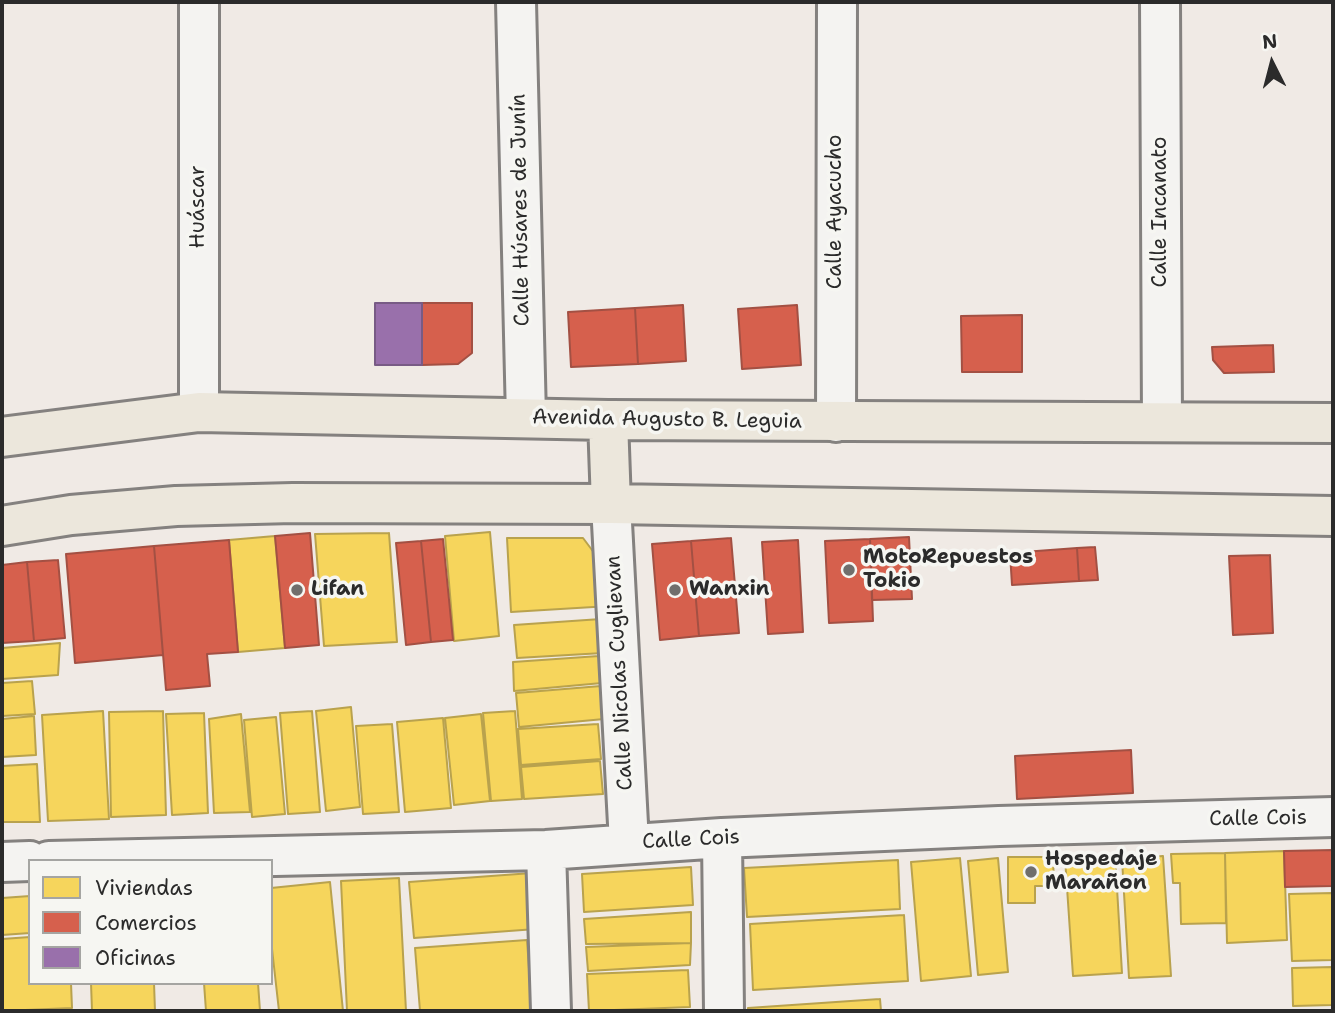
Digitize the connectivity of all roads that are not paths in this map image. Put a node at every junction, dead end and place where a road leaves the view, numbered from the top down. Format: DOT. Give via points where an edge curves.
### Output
graph roads {
  1 [pos="199,2"];
  2 [pos="516,2"];
  3 [pos="836,2"];
  4 [pos="1160,2"];
  5 [pos="199,412"];
  6 [pos="526,418"];
  7 [pos="608,420"];
  8 [pos="836,422"];
  9 [pos="1162,422"];
  10 [pos="1333,423"];
  11 [pos="2,437"];
  12 [pos="611,504"];
  13 [pos="1333,516"];
  14 [pos="2,526"];
  15 [pos="1333,817"];
  16 [pos="722,838"];
  17 [pos="629,843"];
  18 [pos="546,850"];
  19 [pos="139,859"];
  20 [pos="28,861"];
  21 [pos="2,862"];
  22 [pos="551,1011"];
  23 [pos="724,1011"];
  1 -- 5 [label="street, Huáscar"];
  2 -- 6 [label="street, Calle Húsares de Junín"];
  3 -- 8 [label="street, Calle Ayacucho"];
  4 -- 9 [label="street, Calle Incanato"];
  5 -- 6 [label="main road, Avenida Augusto B. Leguia"];
  5 -- 11 [label="main road, Avenida Augusto B. Leguia"];
  6 -- 7 [label="main road, Avenida Augusto B. Leguia"];
  7 -- 8 [label="main road, Avenida Augusto B. Leguia"];
  7 -- 12 [label="main road"];
  8 -- 9 [label="main road, Avenida Augusto B. Leguia"];
  9 -- 10 [label="main road, Avenida Augusto B. Leguia"];
  12 -- 13 [label="main road"];
  12 -- 14 [label="main road" via="176,506"];
  12 -- 17 [label="street, Calle Nicolas Cuglievan"];
  15 -- 16 [label="street, Calle Cois"];
  16 -- 17 [label="street, Calle Cois"];
  16 -- 23 [label="street"];
  17 -- 18 [label="street, Calle Cois"];
  18 -- 19 [label="street, Calle Cois"];
  18 -- 22 [label="street"];
  20 -- 21 [label="street"];
}
